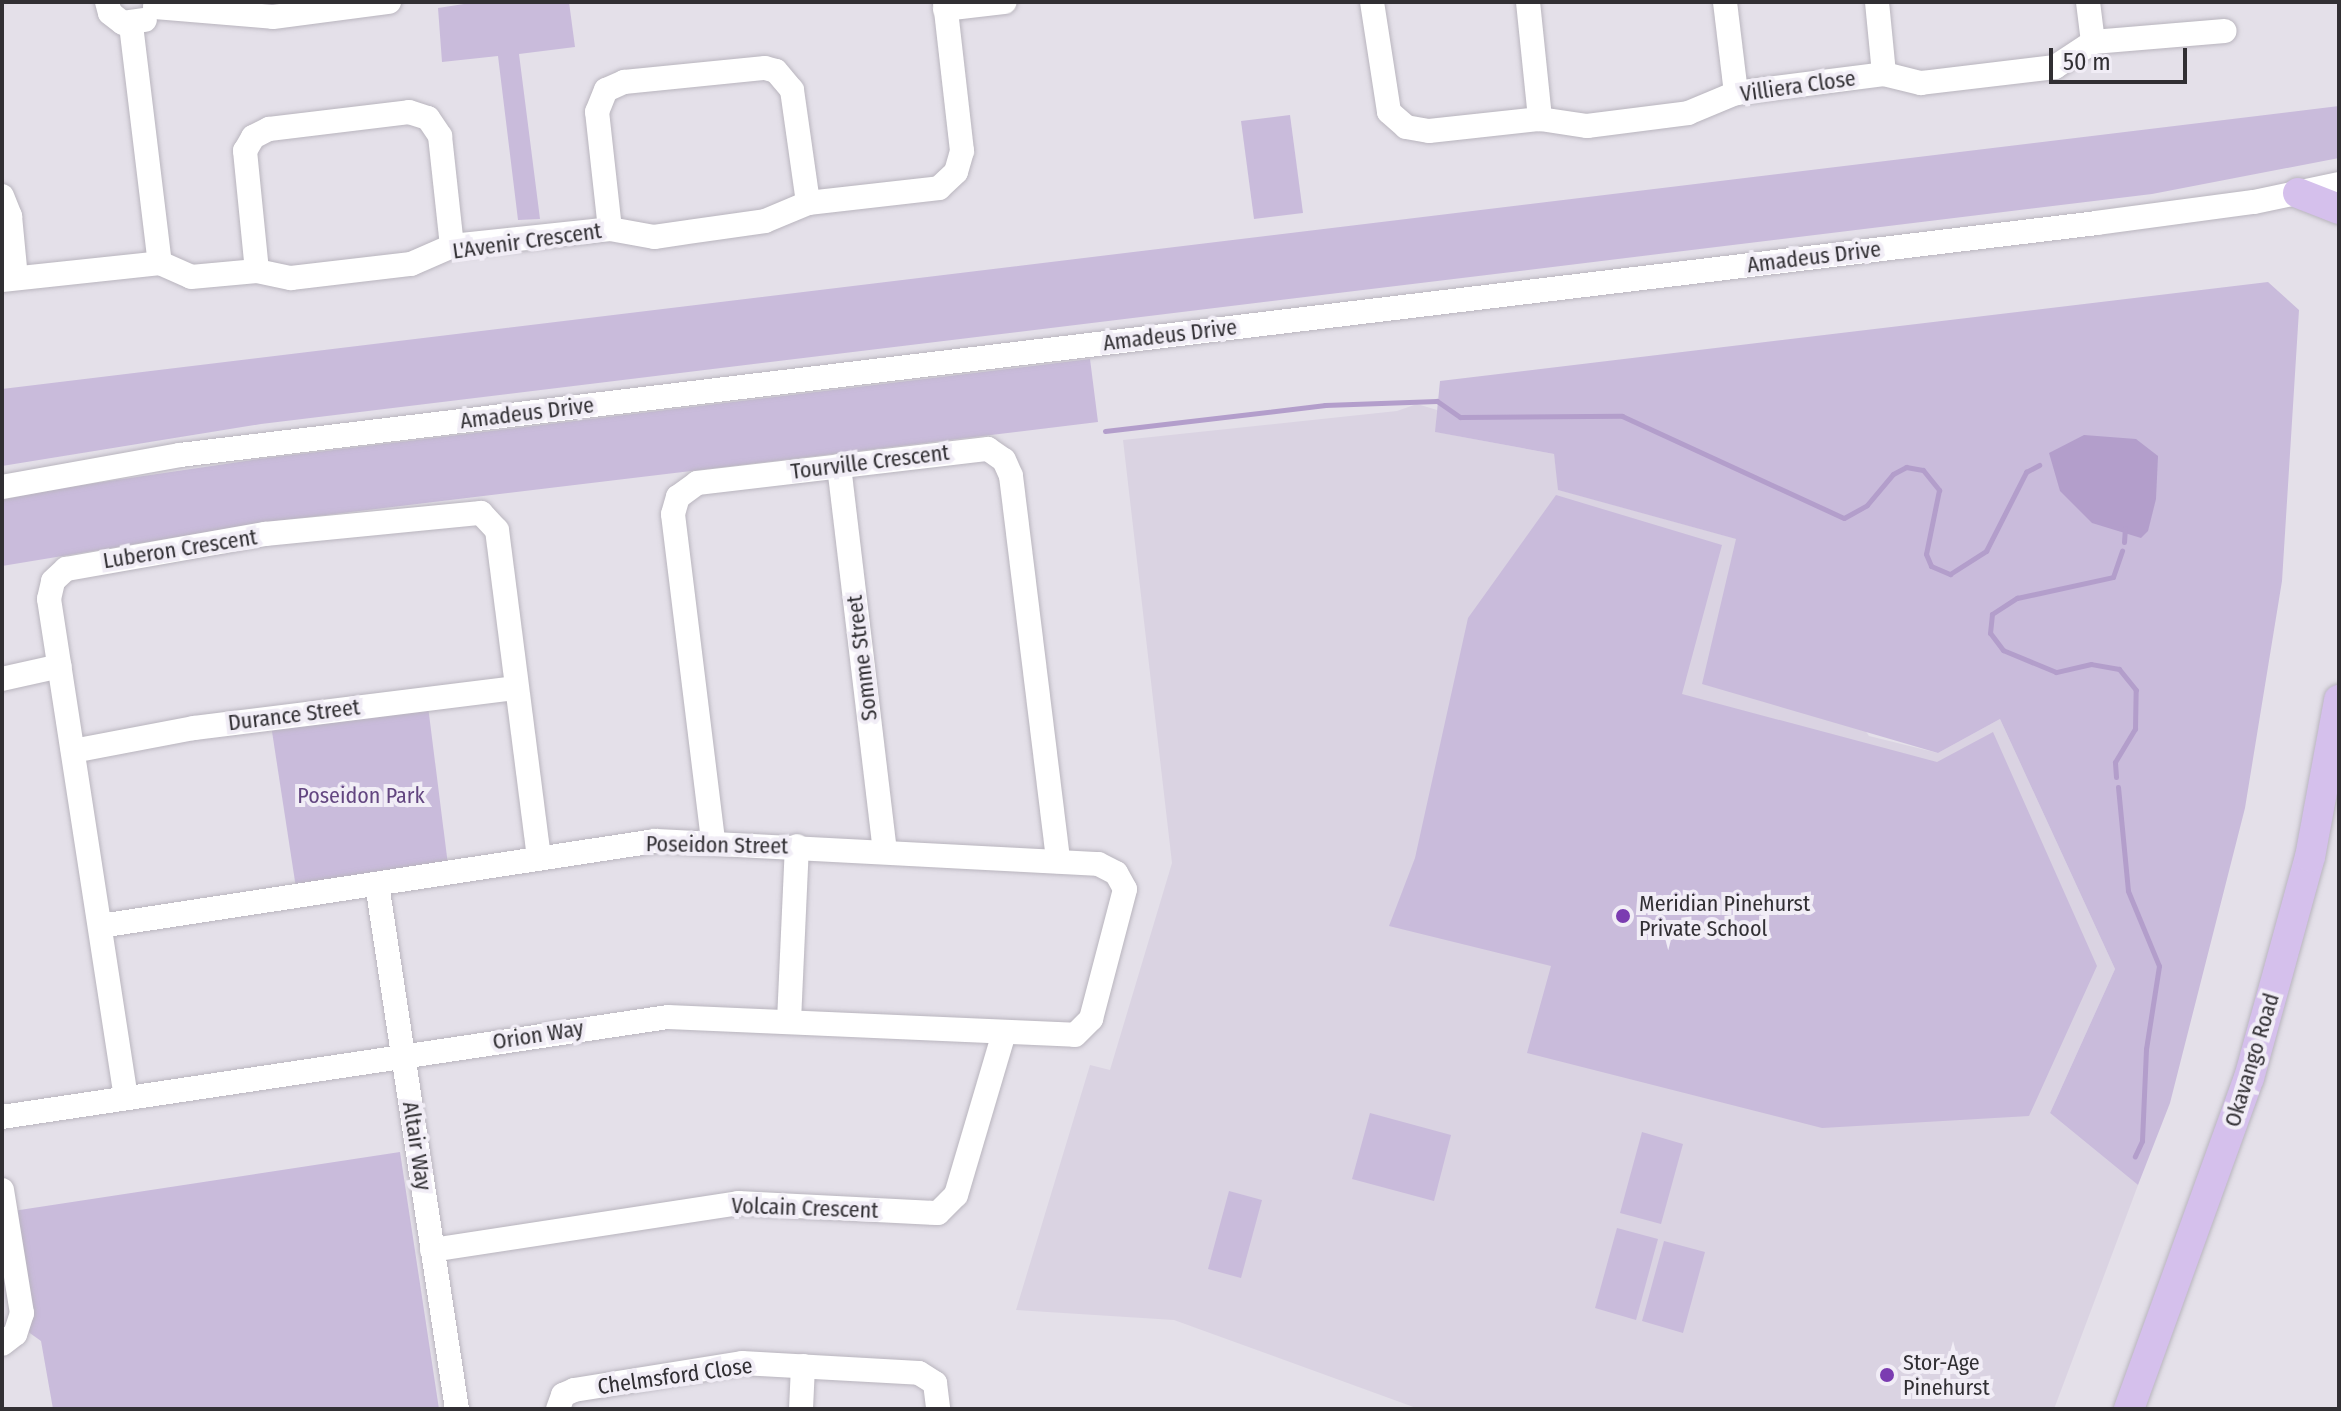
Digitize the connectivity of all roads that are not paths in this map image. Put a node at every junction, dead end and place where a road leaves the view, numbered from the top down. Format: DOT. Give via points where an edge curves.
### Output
graph roads {
  1 [pos="107,2"];
  2 [pos="389,2"];
  3 [pos="1005,2"];
  4 [pos="1372,2"];
  5 [pos="1528,2"];
  6 [pos="1725,2"];
  7 [pos="1877,2"];
  8 [pos="2088,2"];
  9 [pos="156,4"];
  10 [pos="945,5"];
  11 [pos="131,25"];
  12 [pos="2225,31"];
  13 [pos="2093,42"];
  14 [pos="1884,74"];
  15 [pos="1736,93"];
  16 [pos="1540,119"];
  17 [pos="2339,184"];
  18 [pos="2298,193"];
  19 [pos="2,196"];
  20 [pos="808,203"];
  21 [pos="2339,209"];
  22 [pos="610,229"];
  23 [pos="452,246"];
  24 [pos="160,263"];
  25 [pos="257,271"];
  26 [pos="9,279"];
  27 [pos="839,466"];
  28 [pos="2,487"];
  29 [pos="60,666"];
  30 [pos="2,679"];
  31 [pos="517,688"];
  32 [pos="2339,700"];
  33 [pos="73,751"];
  34 [pos="713,840"];
  35 [pos="797,846"];
  36 [pos="885,851"];
  37 [pos="539,857"];
  38 [pos="1058,861"];
  39 [pos="377,884"];
  40 [pos="100,926"];
  41 [pos="789,1021"];
  42 [pos="1004,1033"];
  43 [pos="1078,1034"];
  44 [pos="403,1056"];
  45 [pos="126,1098"];
  46 [pos="2,1117"];
  47 [pos="2,1190"];
  48 [pos="432,1250"];
  49 [pos="2,1344"];
  50 [pos="803,1366"];
  51 [pos="457,1409"];
  52 [pos="558,1409"];
  53 [pos="801,1409"];
  54 [pos="938,1409"];
  55 [pos="2129,1409"];
  1 -- 11 [label="street" via="115,19"];
  2 -- 9 [label="street" via="273,17"];
  3 -- 10 [label="street"];
  4 -- 16 [label="street, Villiera Close" via="1385,103 1399,124 1429,131"];
  5 -- 16 [label="street"];
  6 -- 15 [label="street"];
  7 -- 14 [label="street"];
  8 -- 13 [label="street"];
  9 -- 11 [label="street" via="146,19"];
  10 -- 20 [label="street, L'Avenir Crescent" via="962,140 961,160 951,179 939,188"];
  11 -- 24 [label="street"];
  12 -- 13 [label="street, Villiera Close"];
  13 -- 14 [label="street, Villiera Close" via="2055,67 1921,83"];
  14 -- 15 [label="street, Villiera Close"];
  15 -- 16 [label="street, Villiera Close" via="1688,113 1587,126"];
  17 -- 18 [label="street, Amadeus Drive"];
  18 -- 21 [label="main road"];
  18 -- 28 [label="street, Amadeus Drive" via="2081,225 180,455"];
  19 -- 26 [label="street" via="10,216"];
  20 -- 22 [label="street, L'Avenir Crescent" via="765,221 668,235"];
  20 -- 22 [label="street" via="793,96 776,71 624,82 606,90 597,112"];
  22 -- 23 [label="street, L'Avenir Crescent"];
  23 -- 25 [label="street, L'Avenir Crescent" via="411,264 291,278"];
  23 -- 25 [label="street" via="440,136 428,118 409,112 284,127 258,133 245,151"];
  24 -- 25 [label="street, L'Avenir Crescent" via="191,277"];
  24 -- 26 [label="street"];
  27 -- 34 [label="street, Tourville Crescent" via="697,483 675,502"];
  27 -- 36 [label="street, Somme Street"];
  27 -- 38 [label="street, Tourville Crescent" via="983,449 998,454 1009,468"];
  29 -- 30 [label="street"];
  29 -- 31 [label="street, Luberon Crescent" via="49,593 66,569 265,534 469,510 487,516 497,530"];
  29 -- 33 [label="street, Luberon Crescent"];
  31 -- 33 [label="street, Durance Street" via="194,728"];
  31 -- 37 [label="street, Luberon Crescent"];
  32 -- 55 [label="main road, Okavango Road" via="2310,857 2249,1078"];
  33 -- 40 [label="street, Luberon Crescent"];
  34 -- 35 [label="street, Poseidon Street"];
  34 -- 37 [label="street, Poseidon Street" via="655,841"];
  35 -- 36 [label="street, Poseidon Street"];
  35 -- 41 [label="street"];
  36 -- 38 [label="street, Poseidon Street"];
  37 -- 39 [label="street, Poseidon Street"];
  38 -- 43 [label="street, Poseidon Street" via="1105,865 1125,889 1091,1019"];
  39 -- 40 [label="street, Poseidon Street"];
  39 -- 44 [label="street, Altair Way"];
  40 -- 45 [label="street, Luberon Crescent"];
  41 -- 42 [label="street, Orion Way"];
  41 -- 44 [label="street, Orion Way" via="656,1018"];
  42 -- 43 [label="street, Orion Way"];
  42 -- 48 [label="street, Volcain Crescent" via="956,1195 938,1213 738,1203"];
  44 -- 45 [label="street, Orion Way"];
  44 -- 48 [label="street, Altair Way"];
  45 -- 46 [label="street, Orion Way"];
  47 -- 49 [label="street" via="22,1313 15,1334"];
  48 -- 51 [label="street, Altair Way"];
  50 -- 52 [label="street, Chelmsford Close" via="742,1363 574,1390 563,1395"];
  50 -- 53 [label="street"];
  50 -- 54 [label="street, Chelmsford Close" via="919,1373 935,1383"];
}
